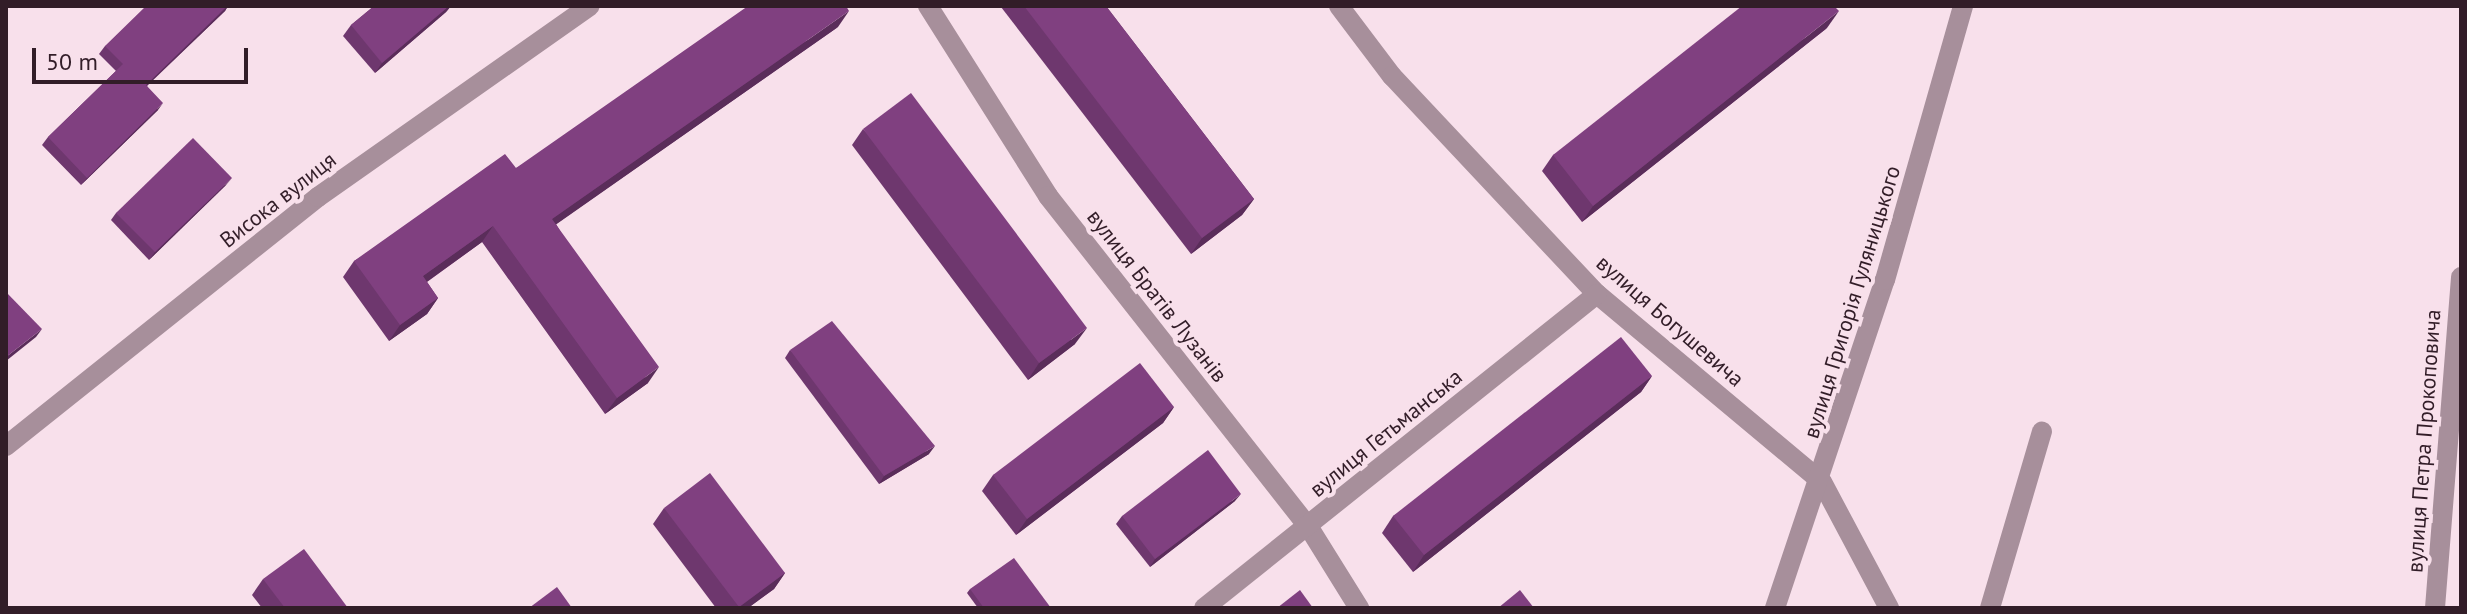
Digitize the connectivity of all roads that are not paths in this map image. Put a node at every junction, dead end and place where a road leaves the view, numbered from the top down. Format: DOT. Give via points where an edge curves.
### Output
graph roads {
  1 [pos="590,6"];
  2 [pos="928,6"];
  3 [pos="1339,6"];
  4 [pos="1963,6"];
  5 [pos="2461,277"];
  6 [pos="1597,294"];
  7 [pos="2042,431"];
  8 [pos="6,446"];
  9 [pos="1822,482"];
  10 [pos="1308,526"];
  11 [pos="1204,608"];
  12 [pos="1359,608"];
  13 [pos="1775,608"];
  14 [pos="1889,608"];
  15 [pos="1990,608"];
  16 [pos="2435,608"];
  1 -- 8 [label="street, Висока вулиця" via="318,197"];
  2 -- 10 [label="street, вулиця Братів Лузанів" via="1048,196"];
  3 -- 6 [label="street, вулиця Богушевича" via="1392,76"];
  4 -- 9 [label="street, вулиця Григорія Гуляницького"];
  5 -- 16 [label="street, вулиця Петра Прокоповича"];
  6 -- 9 [label="street, вулиця Богушевича"];
  6 -- 10 [label="street, вулиця Гетьманська"];
  7 -- 15 [label="street"];
  9 -- 13 [label="street, вулиця Григорія Гуляницького"];
  9 -- 14 [label="street, вулиця Богушевича"];
  10 -- 11 [label="street, вулиця Гетьманська"];
  10 -- 12 [label="street, вулиця Братів Лузанів"];
}
